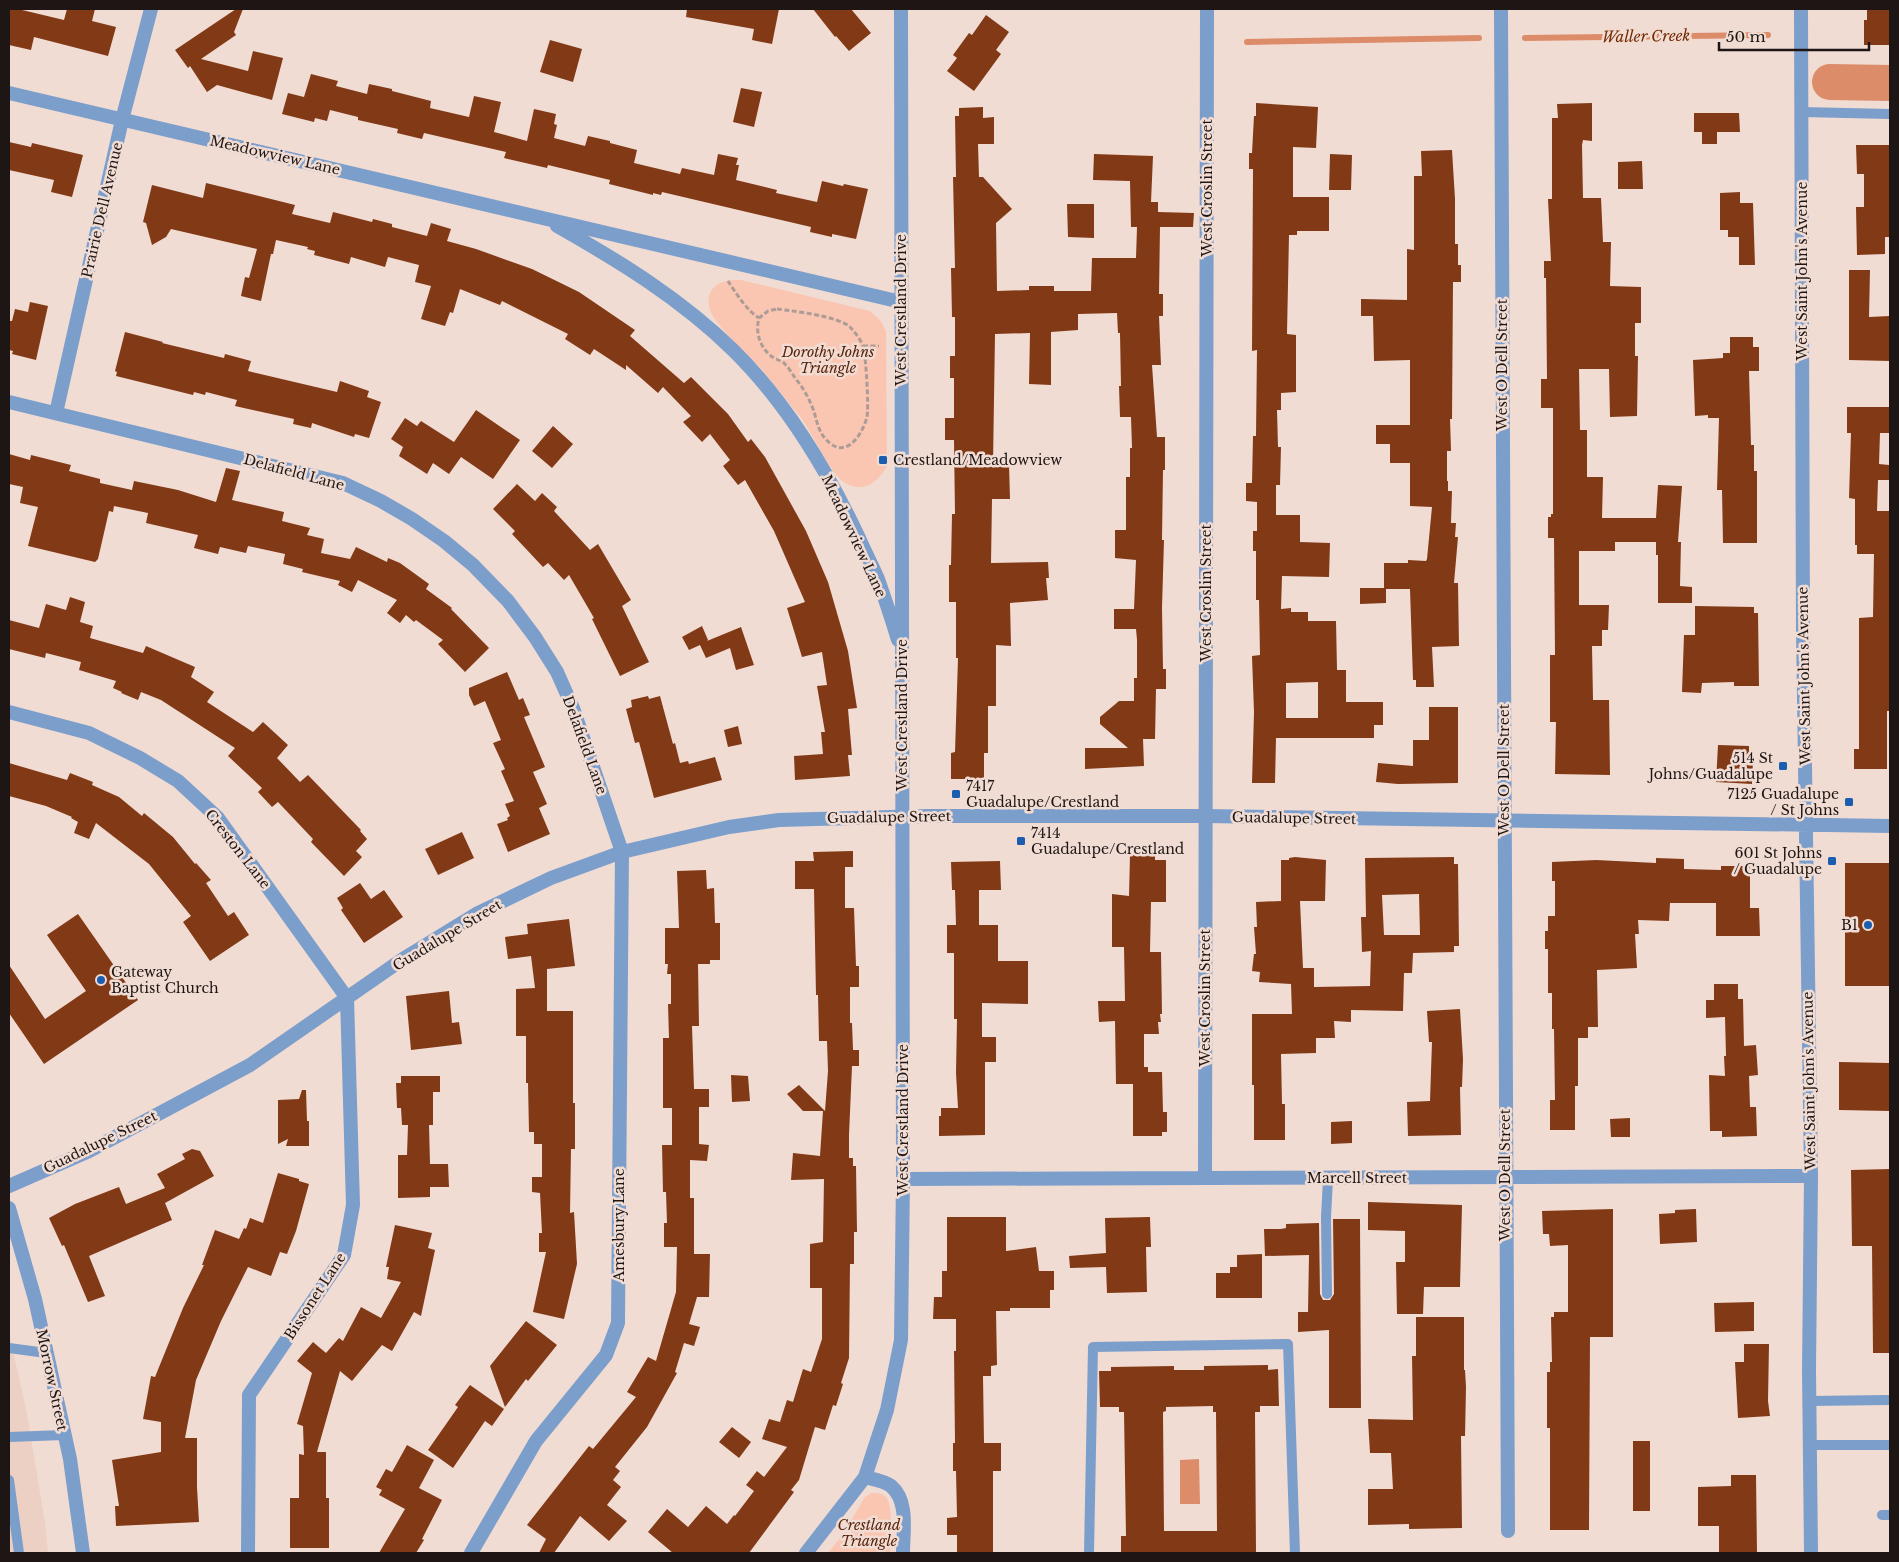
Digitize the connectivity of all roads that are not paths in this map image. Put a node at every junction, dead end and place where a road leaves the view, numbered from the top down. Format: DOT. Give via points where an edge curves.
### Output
graph roads {
  1 [pos="151,9"];
  2 [pos="901,9"];
  3 [pos="1207,9"];
  4 [pos="1501,9"];
  5 [pos="1801,9"];
  6 [pos="9,93"];
  7 [pos="1802,112"];
  8 [pos="1890,114"];
  9 [pos="122,120"];
  10 [pos="542,218"];
  11 [pos="901,302"];
  12 [pos="9,402"];
  13 [pos="56,413"];
  14 [pos="902,653"];
  15 [pos="9,712"];
  16 [pos="902,816"];
  17 [pos="1205,816"];
  18 [pos="1504,821"];
  19 [pos="1806,826"];
  20 [pos="1890,826"];
  21 [pos="622,852"];
  22 [pos="347,998"];
  23 [pos="1811,1176"];
  24 [pos="903,1178"];
  25 [pos="1205,1178"];
  26 [pos="1505,1178"];
  27 [pos="1328,1179"];
  28 [pos="9,1186"];
  29 [pos="9,1208"];
  30 [pos="1327,1294"];
  31 [pos="9,1348"];
  32 [pos="46,1353"];
  33 [pos="1890,1400"];
  34 [pos="1809,1401"];
  35 [pos="64,1435"];
  36 [pos="9,1437"];
  37 [pos="1810,1445"];
  38 [pos="1890,1445"];
  39 [pos="865,1477"];
  40 [pos="9,1480"];
  41 [pos="1508,1531"];
  42 [pos="19,1553"];
  43 [pos="83,1553"];
  44 [pos="248,1553"];
  45 [pos="471,1553"];
  46 [pos="806,1553"];
  47 [pos="903,1553"];
  48 [pos="1089,1553"];
  49 [pos="1294,1553"];
  50 [pos="1811,1553"];
  1 -- 9 [label="street, Prairie Dell Avenue"];
  2 -- 11 [label="street, West Crestland Drive"];
  3 -- 17 [label="street, West Croslin Street"];
  4 -- 18 [label="street, West O Dell Street"];
  5 -- 7 [label="street, West Saint John's Avenue"];
  6 -- 9 [label="street, Meadowview Lane"];
  7 -- 8 [label="lane"];
  7 -- 19 [label="street, West Saint John's Avenue"];
  9 -- 10 [label="street, Meadowview Lane"];
  9 -- 13 [label="street, Prairie Dell Avenue"];
  10 -- 11 [label="street, Meadowview Lane"];
  10 -- 14 [label="street, Meadowview Lane" via="617,260 672,298 733,350 779,402 846,510 878,578"];
  11 -- 14 [label="street, West Crestland Drive"];
  12 -- 13 [label="street, Delafield Lane"];
  13 -- 21 [label="street, Delafield Lane" via="343,483 381,501 444,541 508,601 557,672 573,708"];
  14 -- 16 [label="street, West Crestland Drive"];
  15 -- 22 [label="street, Creston Lane" via="89,733 178,781 218,818"];
  16 -- 17 [label="street, Guadalupe Street"];
  16 -- 21 [label="street, Guadalupe Street" via="779,820 729,826"];
  16 -- 24 [label="street, West Crestland Drive"];
  17 -- 18 [label="street, Guadalupe Street"];
  17 -- 25 [label="street, West Croslin Street"];
  18 -- 19 [label="street, Guadalupe Street"];
  18 -- 26 [label="street, West O Dell Street"];
  19 -- 20 [label="street, Guadalupe Street"];
  19 -- 23 [label="street, West Saint John's Avenue"];
  21 -- 22 [label="street, Guadalupe Street" via="551,878 478,913"];
  21 -- 45 [label="street, Amesbury Lane" via="618,1323 606,1355 536,1441"];
  22 -- 28 [label="street, Guadalupe Street" via="250,1065 89,1150"];
  22 -- 44 [label="street, Bissonet Lane" via="353,1205 344,1255 249,1395"];
  23 -- 26 [label="street, Marcell Street"];
  23 -- 34 [label="street, West Saint John's Avenue"];
  24 -- 25 [label="street, Marcell Street"];
  24 -- 39 [label="street, West Crestland Drive" via="900,1340 887,1410"];
  25 -- 27 [label="street, Marcell Street"];
  26 -- 27 [label="street, Marcell Street"];
  26 -- 41 [label="street, West O Dell Street"];
  27 -- 30 [label="lane"];
  29 -- 32 [label="street, Morrow Street" via="35,1299"];
  31 -- 32 [label="lane"];
  32 -- 35 [label="street, Morrow Street"];
  33 -- 34 [label="lane"];
  34 -- 37 [label="street, West Saint John's Avenue"];
  35 -- 36 [label="lane"];
  35 -- 43 [label="street, Morrow Street"];
  37 -- 38 [label="lane"];
  37 -- 50 [label="street, West Saint John's Avenue"];
  39 -- 46 [label="street, West Crestland Drive"];
  39 -- 47 [label="street" via="890,1484 899,1496"];
  40 -- 42 [label="lane"];
  48 -- 49 [label="lane" via="1093,1347 1288,1344"];
}
